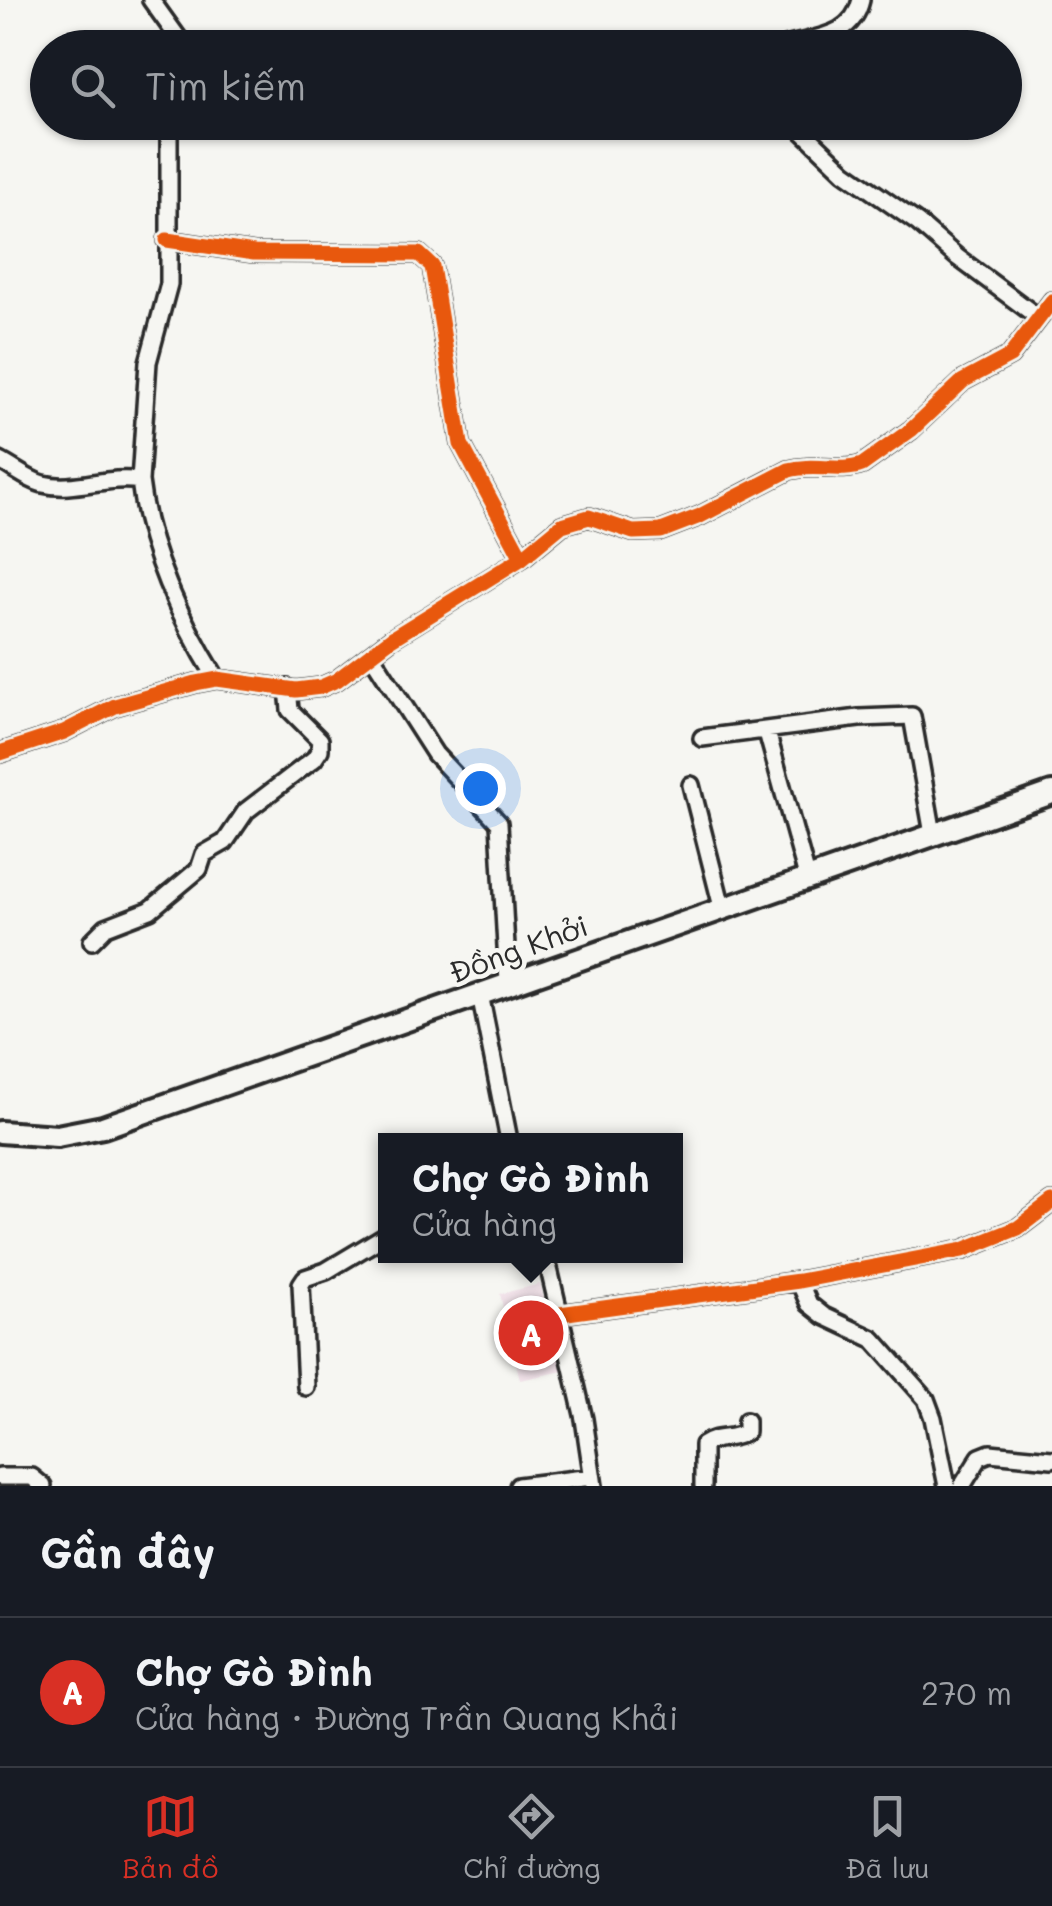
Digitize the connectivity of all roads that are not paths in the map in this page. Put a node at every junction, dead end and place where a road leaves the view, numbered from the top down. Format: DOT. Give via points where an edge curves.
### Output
graph roads {
  1 [pos="151,0"];
  2 [pos="860,0"];
  3 [pos="173,30"];
  4 [pos="838,30"];
  5 [pos="169,140"];
  6 [pos="812,140"];
  7 [pos="168,240"];
  8 [pos="1052,301"];
  9 [pos="1040,318"];
  10 [pos="0,462"];
  11 [pos="140,481"];
  12 [pos="522,558"];
  13 [pos="372,656"];
  14 [pos="217,679"];
  15 [pos="288,688"];
  16 [pos="767,732"];
  17 [pos="702,738"];
  18 [pos="0,753"];
  19 [pos="692,785"];
  20 [pos="1052,793"];
  21 [pos="933,834"];
  22 [pos="807,877"];
  23 [pos="722,907"];
  24 [pos="92,941"];
  25 [pos="508,982"];
  26 [pos="480,994"];
  27 [pos="0,1132"];
  28 [pos="508,1133"];
  29 [pos="1052,1202"];
  30 [pos="378,1240"];
  31 [pos="548,1263"];
  32 [pos="799,1281"];
  33 [pos="560,1314"];
  34 [pos="306,1387"];
  35 [pos="746,1421"];
  36 [pos="1052,1459"];
  37 [pos="0,1477"];
  38 [pos="593,1481"];
  39 [pos="43,1486"];
  40 [pos="518,1486"];
  41 [pos="702,1486"];
  42 [pos="947,1486"];
  43 [pos="962,1486"];
  1 -- 3 [label="street"];
  2 -- 4 [label="street" via="857,16"];
  5 -- 7 [label="street"];
  6 -- 9 [label="street"];
  7 -- 11 [label="street" via="170,284 148,362"];
  7 -- 12 [label="street" via="254,253 419,254 432,266 462,444"];
  8 -- 9 [label="street"];
  9 -- 12 [label="street" via="1010,356 963,381 871,460 852,468 790,470 661,531 576,520"];
  10 -- 11 [label="street" via="53,486"];
  11 -- 14 [label="street" via="161,564 185,625"];
  12 -- 13 [label="street"];
  13 -- 15 [label="street" via="321,687"];
  13 -- 25 [label="street" via="435,754 499,823"];
  14 -- 15 [label="street"];
  14 -- 18 [label="street" via="139,698"];
  15 -- 24 [label="street" via="290,710 320,740 314,759 246,811 225,842 204,854 199,869 150,910 106,927"];
  16 -- 17 [label="street"];
  16 -- 21 [label="street" via="912,716"];
  16 -- 22 [label="street"];
  19 -- 23 [label="street"];
  20 -- 21 [label="main road, Đồng Khởi"];
  21 -- 22 [label="main road, Đồng Khởi"];
  22 -- 23 [label="main road, Đồng Khởi"];
  23 -- 25 [label="main road, Đồng Khởi"];
  25 -- 26 [label="main road, Đồng Khởi"];
  26 -- 27 [label="main road, Đồng Khởi" via="103,1127 57,1136"];
  26 -- 28 [label="street"];
  29 -- 32 [label="street" via="984,1244"];
  30 -- 34 [label="street" via="301,1284"];
  31 -- 33 [label="street"];
  32 -- 33 [label="street"];
  32 -- 42 [label="street" via="810,1304 873,1339 926,1399"];
  33 -- 38 [label="street"];
  35 -- 41 [label="street" via="741,1436 703,1445"];
  36 -- 43 [label="street" via="980,1456"];
  37 -- 39 [label="street" via="32,1477"];
  38 -- 40 [label="street"];
}
